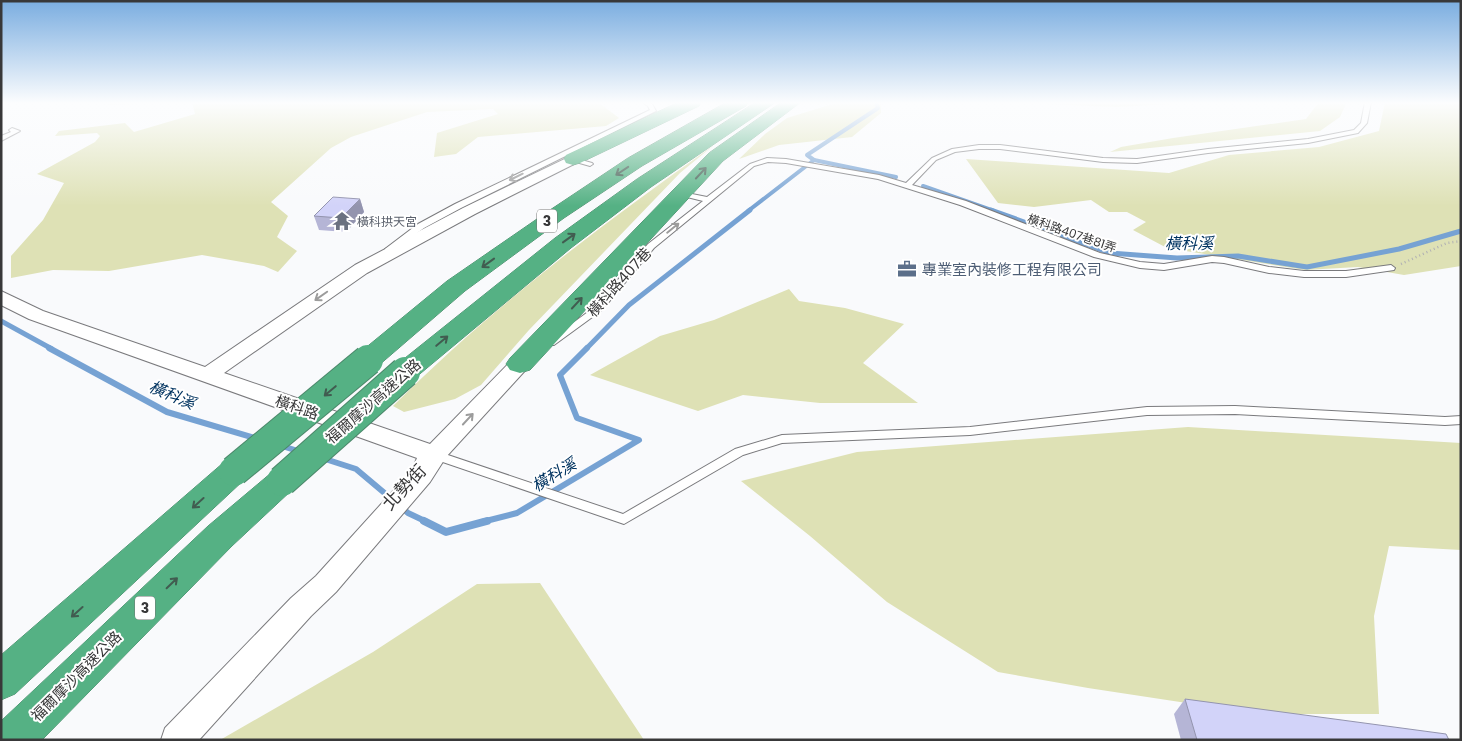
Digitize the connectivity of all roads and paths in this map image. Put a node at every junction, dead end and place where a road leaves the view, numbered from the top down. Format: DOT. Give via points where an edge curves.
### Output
graph roads {
  1 [pos="606,137"];
  2 [pos="615,137"];
  3 [pos="679,137"];
  4 [pos="715,137"];
  5 [pos="745,137"];
  6 [pos="1332,137"];
  7 [pos="566,158"];
  8 [pos="767,160"];
  9 [pos="590,164"];
  10 [pos="908,185"];
  11 [pos="690,195"];
  12 [pos="708,200"];
  13 [pos="1461,241"];
  14 [pos="1391,268"];
  15 [pos="1,297"];
  16 [pos="520,364"];
  17 [pos="206,376"];
  18 [pos="1461,420"];
  19 [pos="435,455"];
  20 [pos="1,681"];
  21 [pos="12,740"];
  22 [pos="177,740"];
  1 -- 7 [label="lane"];
  2 -- 7 [label="highway"];
  3 -- 20 [label="highway, 3, one-way, bridge" via="556,214 456,286 234,471"];
  21 -- 4 [label="highway, 福爾摩沙高速公路 / 3, one-way, bridge" via="220,536 405,372 562,243"];
  16 -- 5 [label="highway, one-way" via="716,157"];
  6 -- 10 [label="lane" via="1137,161 979,147 954,150 934,159"];
  7 -- 9 [label="lane"];
  7 -- 17 [label="street, one-way" via="362,269"];
  8 -- 10 [label="lane, 橫科路407巷81弄" via="796,162"];
  8 -- 12 [label="lane, 橫科路407巷" via="752,165"];
  10 -- 14 [label="lane, 橫科路407巷81弄" via="1097,256 1140,265 1164,267 1224,260 1304,274 1346,274"];
  11 -- 12 [label="lane"];
  16 -- 12 [label="lane, 橫科路407巷, one-way" via="600,308 645,252"];
  13 -- 14 [label="path" via="1447,243"];
  15 -- 17 [label="street, 橫科路" via="36,315"];
  19 -- 16 [label="street, 橫科路407巷, one-way"];
  17 -- 19 [label="street, 橫科路"];
  18 -- 19 [label="lane, 橫科路" via="1235,410 1147,411 970,432 782,439 739,452 624,519"];
  19 -- 22 [label="street, 北勢街" via="323,583"];
}
